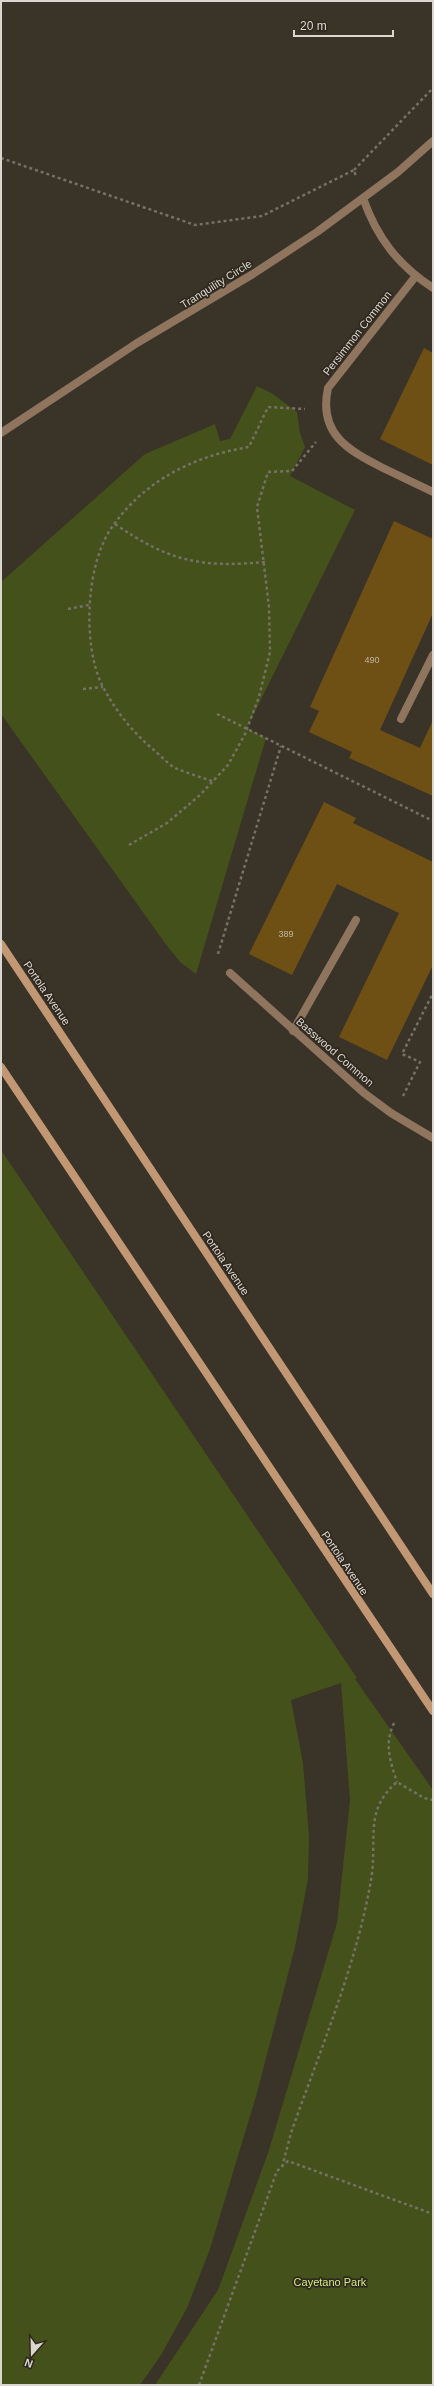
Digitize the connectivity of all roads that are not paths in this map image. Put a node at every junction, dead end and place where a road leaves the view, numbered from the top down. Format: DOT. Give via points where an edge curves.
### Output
graph roads {
  1 [pos="433,142"];
  2 [pos="363,198"];
  3 [pos="415,277"];
  4 [pos="433,288"];
  5 [pos="1,433"];
  6 [pos="433,492"];
  7 [pos="433,654"];
  8 [pos="401,719"];
  9 [pos="356,920"];
  10 [pos="1,944"];
  11 [pos="230,973"];
  12 [pos="293,1031"];
  13 [pos="1,1067"];
  14 [pos="433,1138"];
  15 [pos="433,1594"];
  16 [pos="433,1711"];
  1 -- 2 [label="street, Tranquility Circle"];
  2 -- 3 [label="street" via="382,241"];
  2 -- 5 [label="street, Tranquility Circle" via="253,274 137,343"];
  3 -- 4 [label="street"];
  3 -- 6 [label="street, Persimmon Common" via="328,388 327,410 330,425 340,441 354,453"];
  7 -- 8 [label="street"];
  9 -- 12 [label="street"];
  10 -- 15 [label="main road, Portola Avenue"];
  11 -- 12 [label="street, Basswood Common"];
  12 -- 14 [label="street, Basswood Common" via="364,1093 389,1112"];
  13 -- 16 [label="main road, Portola Avenue"];
}
